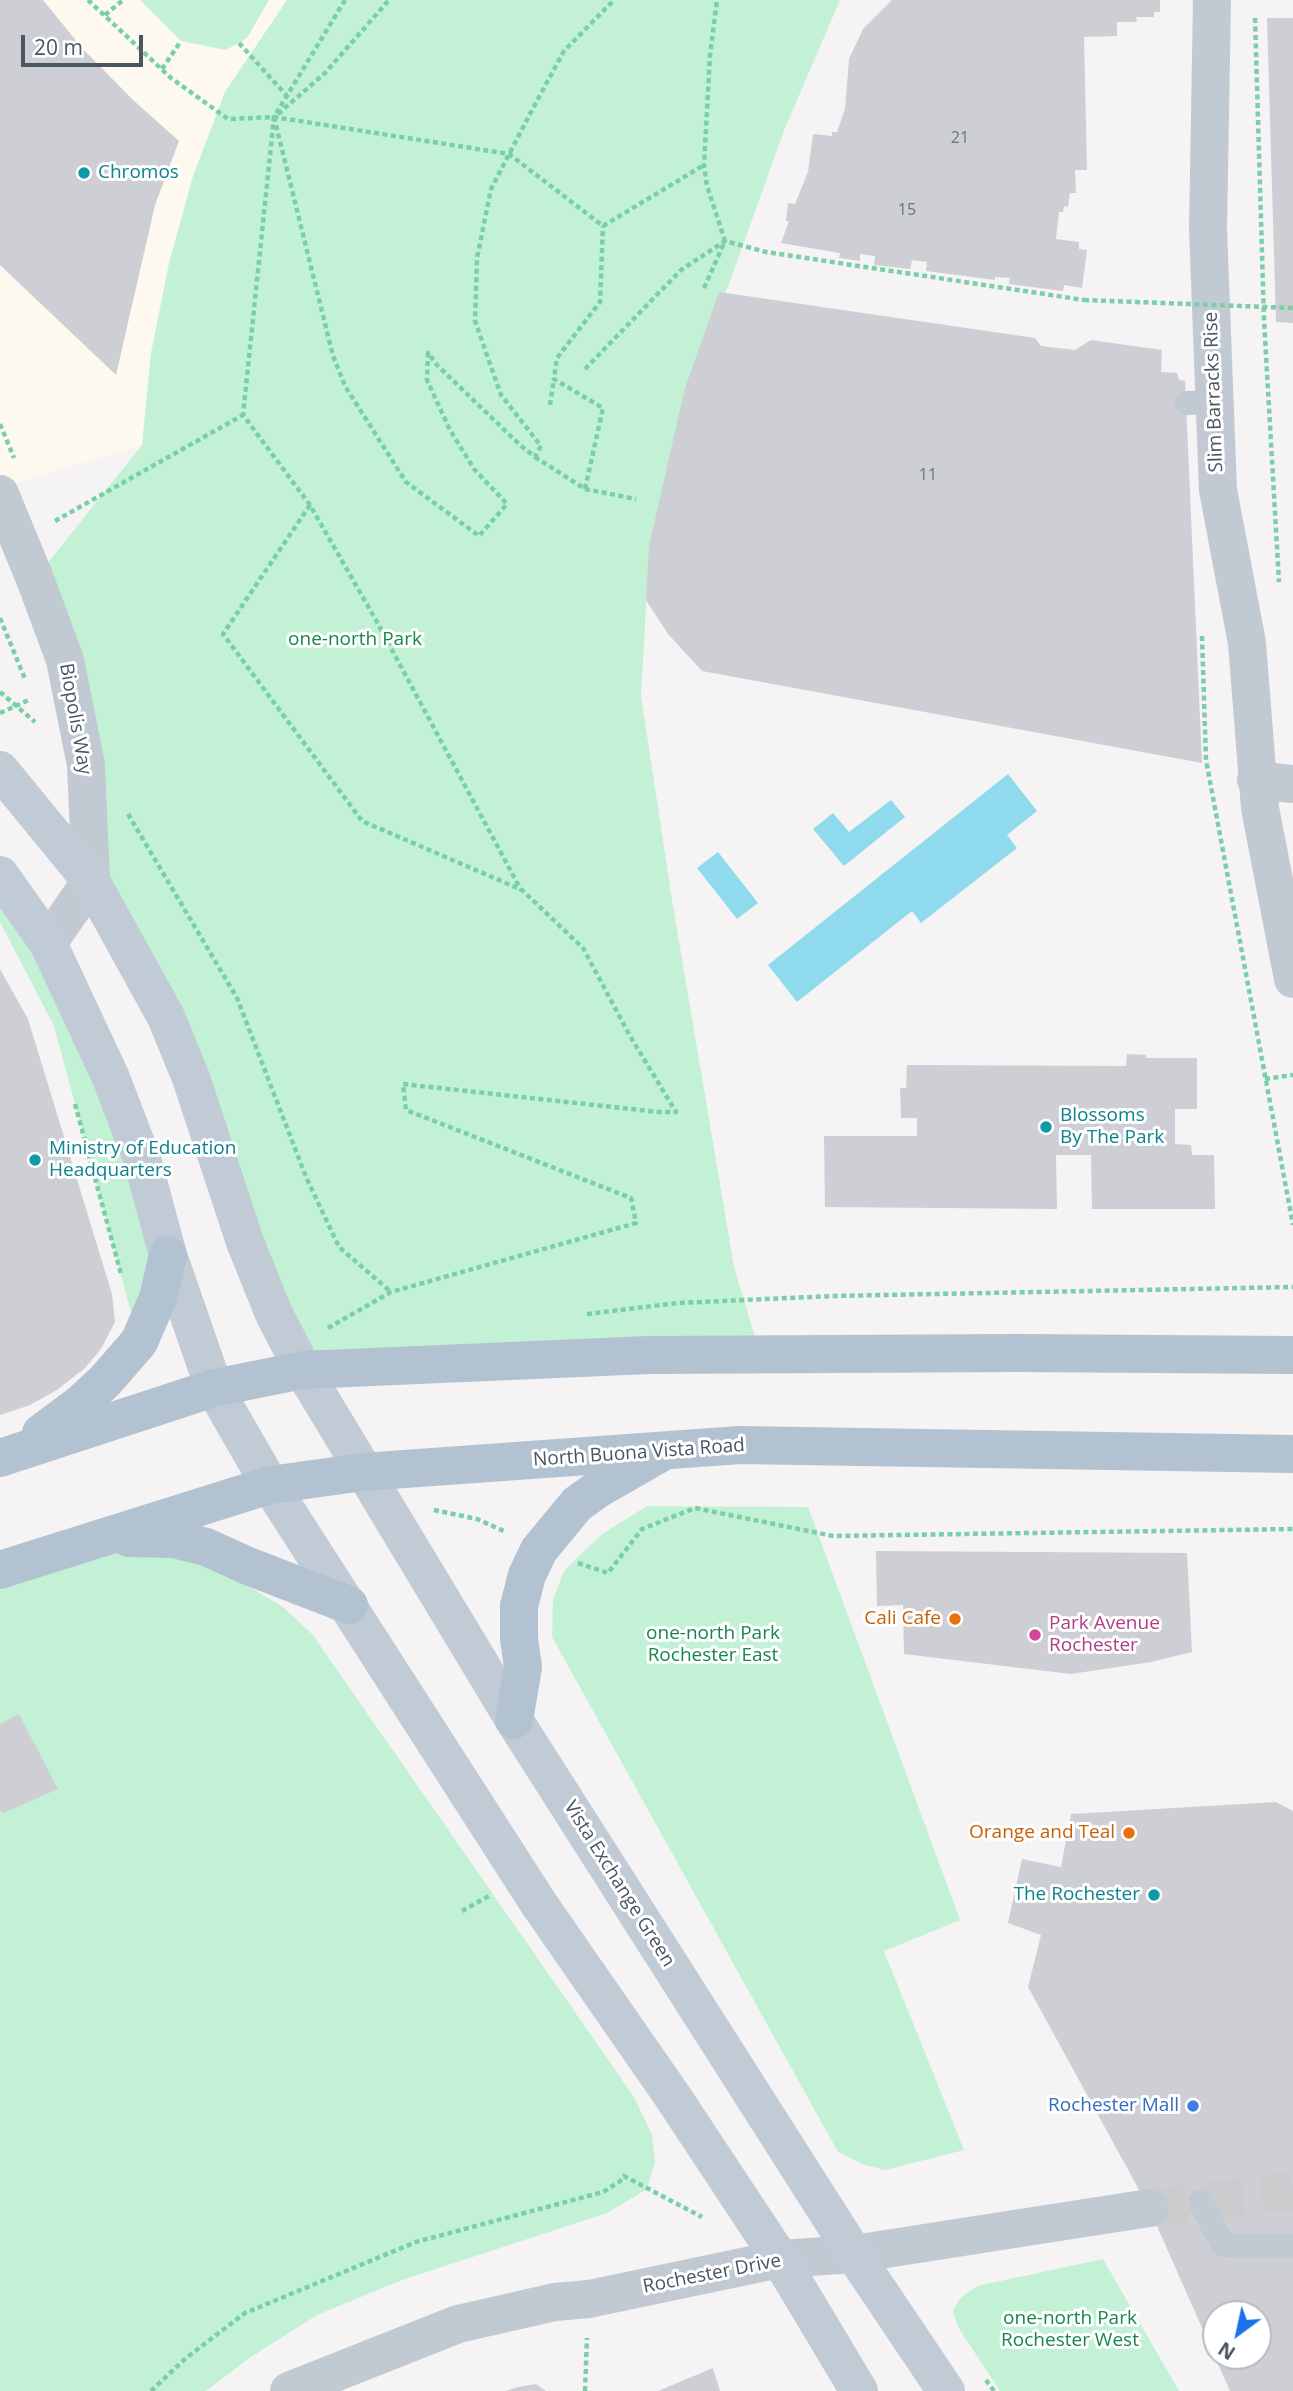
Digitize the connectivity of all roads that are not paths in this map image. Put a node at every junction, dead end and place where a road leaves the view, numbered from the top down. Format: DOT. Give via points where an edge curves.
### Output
graph roads {
  1 [pos="1212,0"];
  2 [pos="0,494"];
  3 [pos="0,770"];
  4 [pos="1275,782"];
  5 [pos="0,875"];
  6 [pos="91,881"];
  7 [pos="48,943"];
  8 [pos="1293,979"];
  9 [pos="168,1255"];
  10 [pos="1293,1355"];
  11 [pos="303,1370"];
  12 [pos="214,1388"];
  13 [pos="670,1448"];
  14 [pos="1293,1454"];
  15 [pos="7,1455"];
  16 [pos="363,1472"];
  17 [pos="271,1485"];
  18 [pos="104,1537"];
  19 [pos="0,1570"];
  20 [pos="349,1605"];
  21 [pos="514,1720"];
  22 [pos="1200,2202"];
  23 [pos="1149,2208"];
  24 [pos="1293,2246"];
  25 [pos="854,2254"];
  26 [pos="780,2259"];
  27 [pos="289,2391"];
  28 [pos="859,2391"];
  29 [pos="946,2391"];
  1 -- 4 [label="street, Slim Barracks Rise" via="1200,402"];
  2 -- 6 [label="street, Biopolis Way" via="65,660 86,765"];
  3 -- 6 [label="street, Vista Exchange Green"];
  4 -- 8 [label="street, Slim Barracks Rise"];
  5 -- 7 [label="street"];
  6 -- 7 [label="street"];
  6 -- 11 [label="street, Vista Exchange Green" via="166,1017 245,1242"];
  7 -- 9 [label="street" via="120,1101 142,1159"];
  9 -- 12 [label="street"];
  9 -- 15 [label="main road" via="150,1320 125,1361 80,1404"];
  10 -- 11 [label="main road" via="649,1355"];
  11 -- 12 [label="main road"];
  11 -- 16 [label="street, Vista Exchange Green"];
  12 -- 15 [label="main road"];
  12 -- 17 [label="street"];
  13 -- 14 [label="main road, North Buona Vista Road" via="740,1445"];
  13 -- 16 [label="main road, North Buona Vista Road"];
  13 -- 21 [label="main road" via="577,1504 539,1550 519,1606 523,1667"];
  16 -- 17 [label="main road, North Buona Vista Road"];
  16 -- 21 [label="street, Vista Exchange Green"];
  17 -- 18 [label="main road, North Buona Vista Road"];
  17 -- 20 [label="street"];
  18 -- 19 [label="main road, North Buona Vista Road"];
  18 -- 20 [label="main road" via="174,1539 206,1547"];
  20 -- 26 [label="street" via="539,1904"];
  21 -- 25 [label="street, Vista Exchange Green"];
  22 -- 24 [label="lane" via="1223,2245"];
  23 -- 25 [label="street, Rochester Drive"];
  25 -- 26 [label="street, Rochester Drive"];
  25 -- 29 [label="street, Vista Exchange Green"];
  26 -- 27 [label="street, Rochester Drive" via="458,2324"];
  26 -- 28 [label="street"];
}
